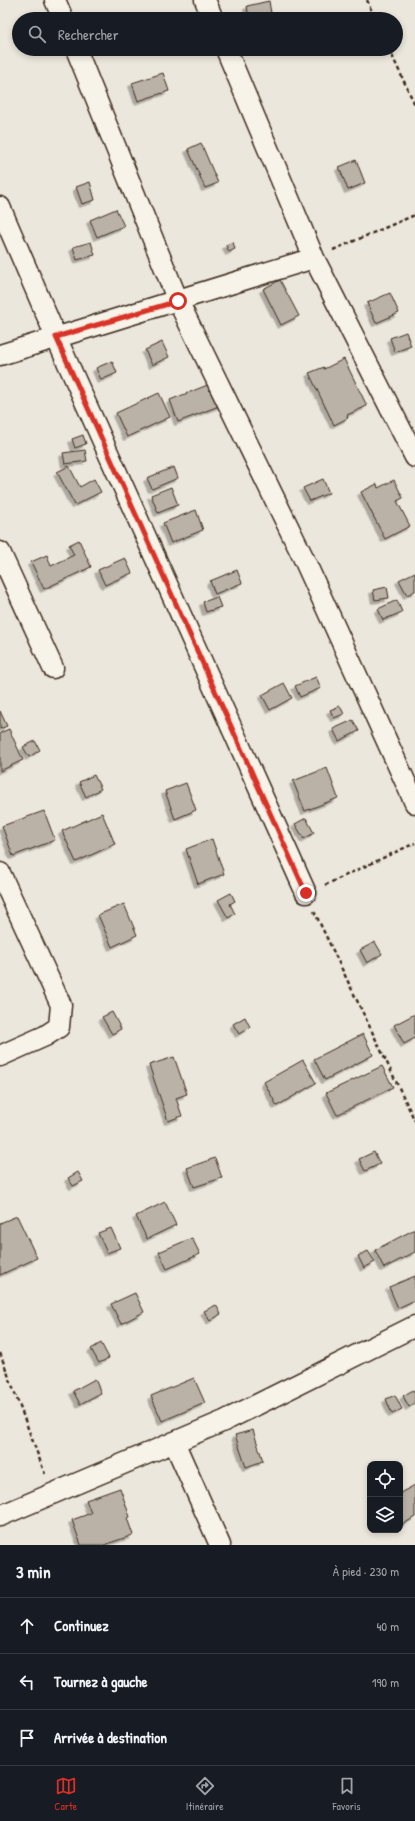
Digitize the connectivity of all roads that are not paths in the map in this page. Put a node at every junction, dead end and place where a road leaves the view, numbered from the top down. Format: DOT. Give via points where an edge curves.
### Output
graph roads {
  1 [pos="55,0"];
  2 [pos="205,0"];
  3 [pos="60,12"];
  4 [pos="210,12"];
  5 [pos="79,56"];
  6 [pos="229,56"];
  7 [pos="0,207"];
  8 [pos="314,258"];
  9 [pos="178,301"];
  10 [pos="56,337"];
  11 [pos="0,355"];
  12 [pos="415,457"];
  13 [pos="0,552"];
  14 [pos="53,668"];
  15 [pos="415,803"];
  16 [pos="0,873"];
  17 [pos="306,893"];
  18 [pos="0,1056"];
  19 [pos="415,1326"];
  20 [pos="174,1442"];
  21 [pos="0,1516"];
  22 [pos="220,1545"];
  1 -- 3 [label="street"];
  2 -- 4 [label="street"];
  5 -- 9 [label="street"];
  6 -- 8 [label="street"];
  7 -- 10 [label="street"];
  8 -- 9 [label="street"];
  8 -- 12 [label="street"];
  9 -- 10 [label="street"];
  9 -- 15 [label="street" via="303,557"];
  10 -- 11 [label="street"];
  10 -- 17 [label="street"];
  13 -- 14 [label="street"];
  16 -- 18 [label="street" via="60,1005 60,1016 59,1027"];
  19 -- 20 [label="street" via="224,1421"];
  20 -- 21 [label="street"];
  20 -- 22 [label="street"];
}
